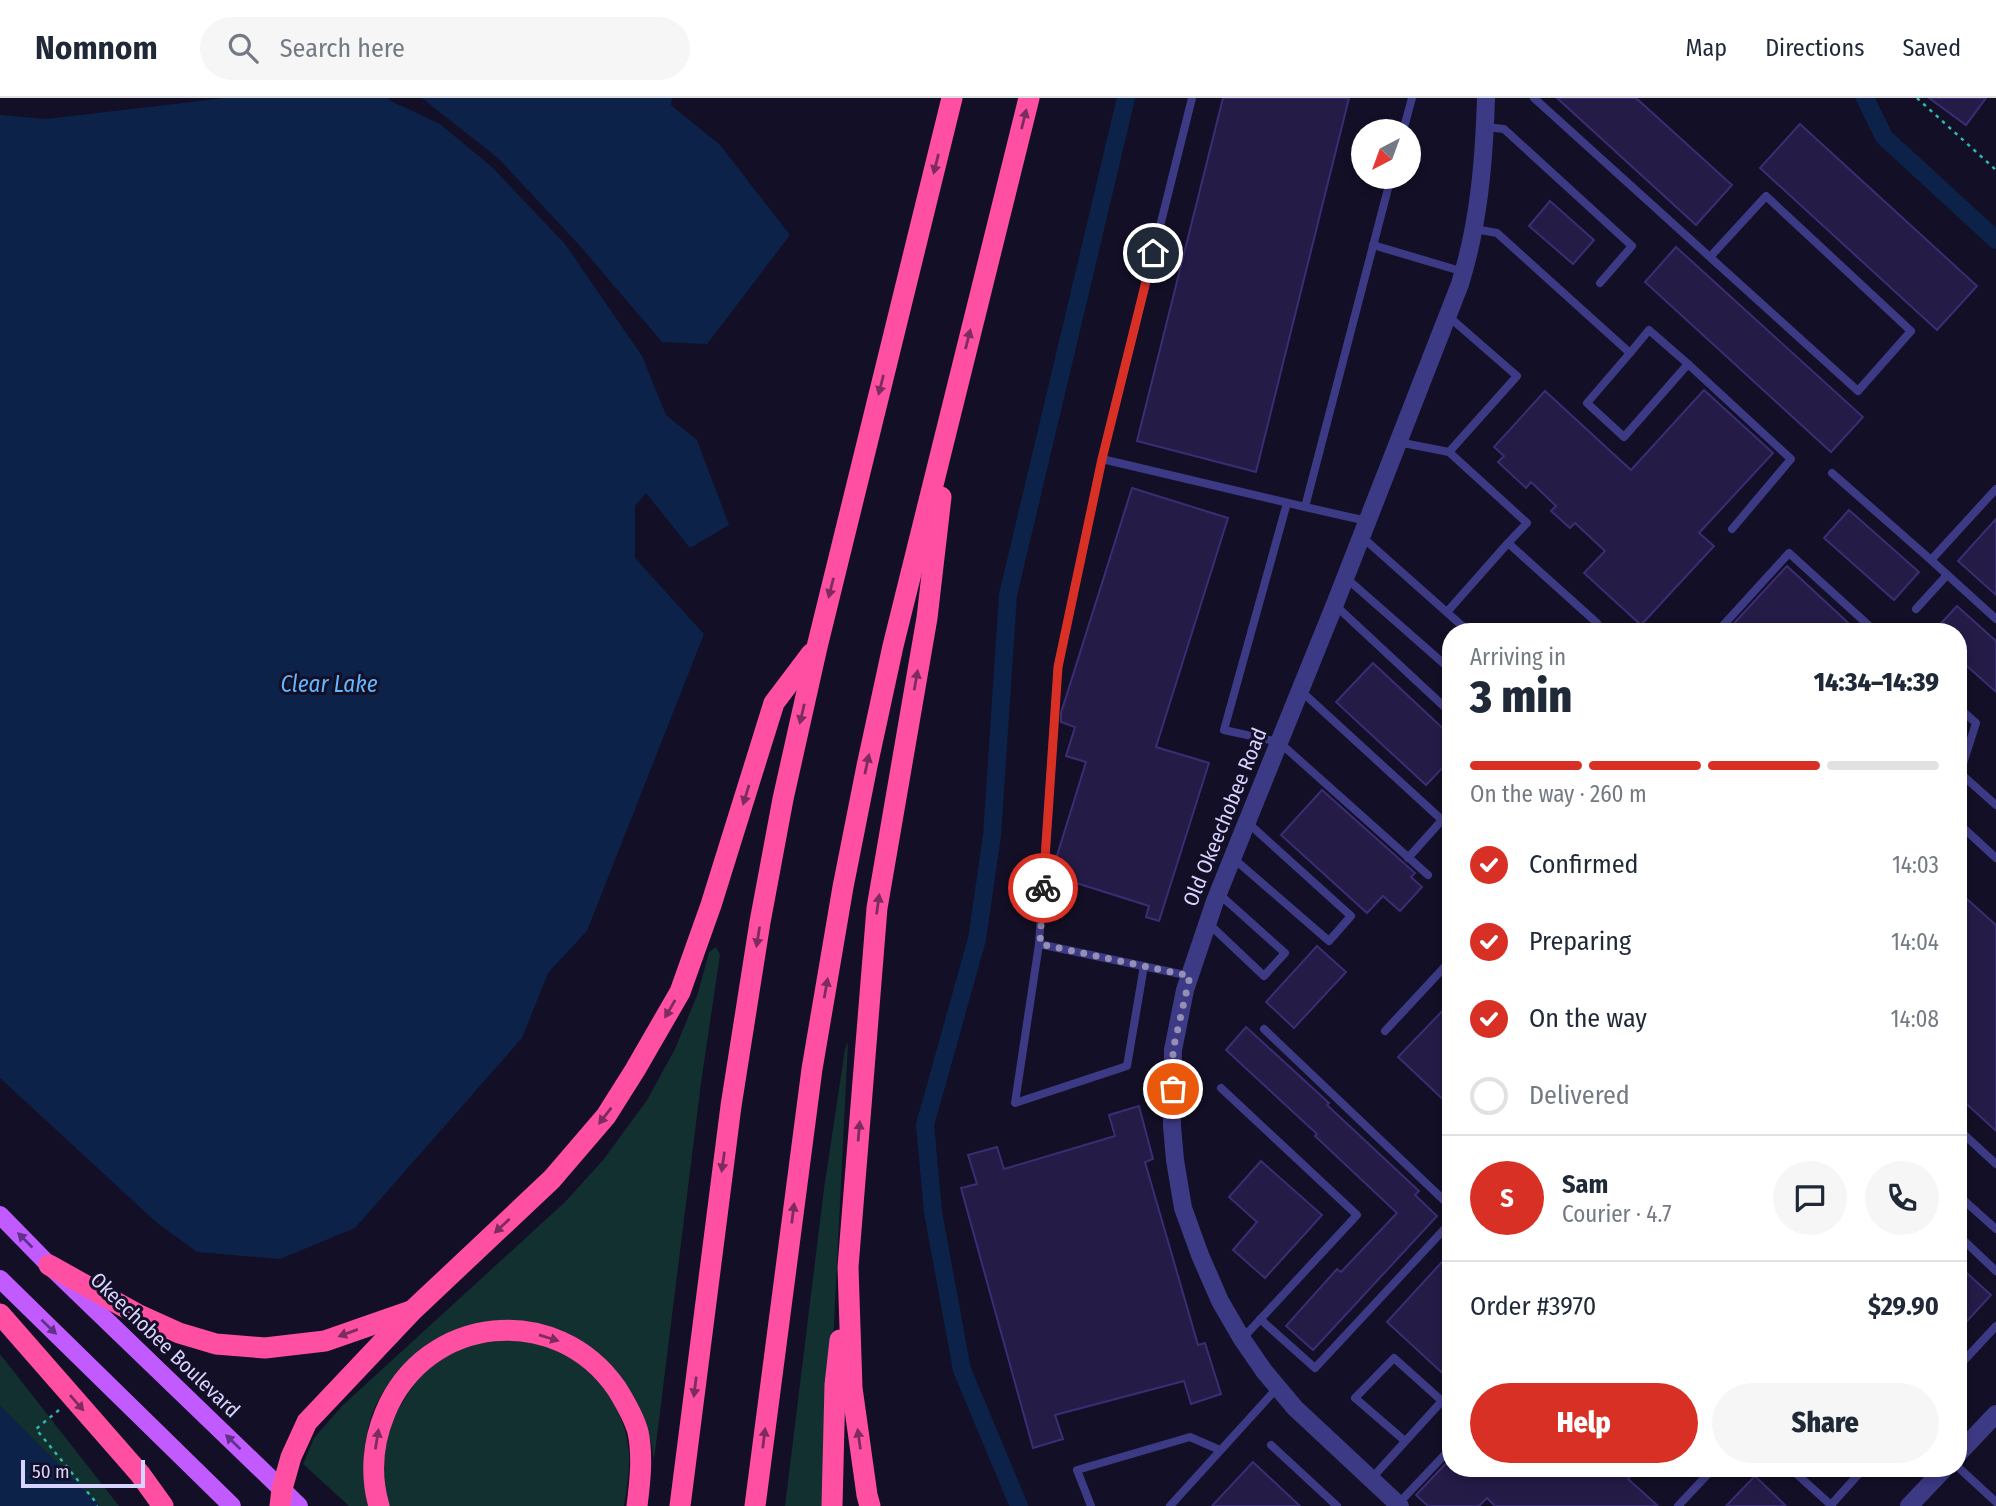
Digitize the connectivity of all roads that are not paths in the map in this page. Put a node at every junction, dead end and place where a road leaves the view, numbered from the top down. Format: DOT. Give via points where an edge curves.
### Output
graph roads {
  1 [pos="952,98"];
  2 [pos="1029,98"];
  3 [pos="1192,98"];
  4 [pos="1412,98"];
  5 [pos="1486,98"];
  6 [pos="1534,98"];
  7 [pos="1406,119"];
  8 [pos="1485,127"];
  9 [pos="1388,189"];
  10 [pos="1475,229"];
  11 [pos="1373,245"];
  12 [pos="1710,257"];
  13 [pos="1464,272"];
  14 [pos="1600,283"];
  15 [pos="1448,316"];
  16 [pos="1630,353"];
  17 [pos="1688,364"];
  18 [pos="952,406"];
  19 [pos="1398,442"];
  20 [pos="1449,452"];
  21 [pos="1102,459"];
  22 [pos="1832,473"];
  23 [pos="1996,489"];
  24 [pos="1287,503"];
  25 [pos="1305,507"];
  26 [pos="1364,529"];
  27 [pos="1731,529"];
  28 [pos="1508,543"];
  29 [pos="1931,560"];
  30 [pos="1947,575"];
  31 [pos="1345,577"];
  32 [pos="1335,604"];
  33 [pos="1916,609"];
  34 [pos="1447,612"];
  35 [pos="1996,619"];
  36 [pos="1459,623"];
  37 [pos="1597,623"];
  38 [pos="1725,623"];
  39 [pos="1865,623"];
  40 [pos="817,647"];
  41 [pos="1442,662"];
  42 [pos="1300,690"];
  43 [pos="1442,705"];
  44 [pos="1967,715"];
  45 [pos="1279,742"];
  46 [pos="1967,749"];
  47 [pos="1967,780"];
  48 [pos="1996,806"];
  49 [pos="1442,820"];
  50 [pos="1247,822"];
  51 [pos="1967,831"];
  52 [pos="1233,858"];
  53 [pos="1408,858"];
  54 [pos="1996,858"];
  55 [pos="1428,875"];
  56 [pos="1218,893"];
  57 [pos="1208,923"];
  58 [pos="1040,944"];
  59 [pos="1144,967"];
  60 [pos="1442,970"];
  61 [pos="1190,976"];
  62 [pos="1264,1029"];
  63 [pos="1385,1031"];
  64 [pos="1221,1088"];
  65 [pos="1967,1137"];
  66 [pos="1996,1164"];
  67 [pos="1442,1198"];
  68 [pos="1967,1203"];
  69 [pos="0,1215"];
  70 [pos="1996,1230"];
  71 [pos="1442,1232"];
  72 [pos="1967,1244"];
  73 [pos="49,1265"];
  74 [pos="848,1267"];
  75 [pos="1996,1271"];
  76 [pos="0,1279"];
  77 [pos="413,1310"];
  78 [pos="0,1314"];
  79 [pos="1260,1319"];
  80 [pos="1996,1326"];
  81 [pos="1241,1339"];
  82 [pos="1967,1357"];
  83 [pos="1278,1387"];
  84 [pos="1996,1414"];
  85 [pos="1405,1441"];
  86 [pos="1271,1445"];
  87 [pos="1967,1445"];
  88 [pos="1220,1450"];
  89 [pos="1442,1456"];
  90 [pos="1967,1475"];
  91 [pos="1705,1477"];
  92 [pos="1800,1477"];
  93 [pos="1856,1477"];
  94 [pos="1936,1477"];
  95 [pos="1371,1479"];
  96 [pos="281,1498"];
  97 [pos="1996,1502"];
  98 [pos="1392,1503"];
  99 [pos="1831,1505"];
  100 [pos="163,1506"];
  101 [pos="232,1506"];
  102 [pos="299,1506"];
  103 [pos="379,1506"];
  104 [pos="637,1506"];
  105 [pos="680,1506"];
  106 [pos="755,1506"];
  107 [pos="832,1506"];
  108 [pos="870,1506"];
  109 [pos="1091,1506"];
  110 [pos="1170,1506"];
  111 [pos="1337,1506"];
  112 [pos="1678,1506"];
  113 [pos="1909,1506"];
  1 -- 40 [label="highway, one-way"];
  18 -- 2 [label="highway, one-way"];
  3 -- 21 [label="lane"];
  4 -- 7 [label="lane"];
  5 -- 8 [label="street, Old Okeechobee Road"];
  6 -- 12 [label="lane"];
  8 -- 10 [label="street, Old Okeechobee Road"];
  8 -- 14 [label="lane" via="1504,129 1632,246"];
  9 -- 11 [label="lane"];
  10 -- 13 [label="street, Old Okeechobee Road"];
  10 -- 16 [label="lane" via="1497,233"];
  11 -- 13 [label="lane"];
  11 -- 25 [label="lane"];
  12 -- 12 [label="lane" via="1858,391 1911,331 1766,196"];
  13 -- 15 [label="street, Old Okeechobee Road"];
  15 -- 19 [label="street, Old Okeechobee Road"];
  15 -- 20 [label="lane" via="1517,376"];
  16 -- 17 [label="lane" via="1649,330"];
  16 -- 17 [label="lane" via="1587,403 1624,437"];
  17 -- 27 [label="lane" via="1791,459"];
  74 -- 18 [label="highway, one-way" via="877,908 927,618"];
  106 -- 18 [label="highway, one-way" via="803,1129 837,923 872,742"];
  19 -- 20 [label="lane"];
  19 -- 26 [label="street, Old Okeechobee Road"];
  20 -- 28 [label="lane" via="1527,523"];
  21 -- 24 [label="lane"];
  21 -- 58 [label="lane" via="1058,667"];
  22 -- 29 [label="lane"];
  23 -- 29 [label="lane"];
  24 -- 25 [label="lane"];
  24 -- 45 [label="lane" via="1224,730"];
  25 -- 26 [label="lane"];
  26 -- 31 [label="street, Old Okeechobee Road"];
  26 -- 34 [label="lane"];
  28 -- 34 [label="lane"];
  28 -- 37 [label="lane"];
  29 -- 30 [label="lane"];
  30 -- 33 [label="lane"];
  30 -- 35 [label="lane"];
  31 -- 32 [label="street, Old Okeechobee Road"];
  31 -- 41 [label="lane"];
  32 -- 42 [label="street, Old Okeechobee Road"];
  32 -- 43 [label="lane"];
  34 -- 36 [label="lane"];
  38 -- 39 [label="lane" via="1789,554"];
  40 -- 77 [label="highway, one-way" via="774,703 680,992 643,1058 606,1116 552,1179"];
  40 -- 105 [label="highway, one-way" via="783,799 740,1046"];
  42 -- 45 [label="street, Old Okeechobee Road"];
  42 -- 49 [label="lane"];
  44 -- 46 [label="lane" via="1976,723"];
  45 -- 50 [label="street, Old Okeechobee Road"];
  45 -- 53 [label="lane"];
  47 -- 48 [label="lane"];
  49 -- 53 [label="lane"];
  50 -- 52 [label="street, Old Okeechobee Road"];
  50 -- 52 [label="lane" via="1351,916 1329,941"];
  51 -- 54 [label="lane"];
  52 -- 56 [label="street, Old Okeechobee Road"];
  53 -- 55 [label="lane"];
  56 -- 57 [label="street, Old Okeechobee Road"];
  56 -- 57 [label="lane" via="1285,953 1264,976"];
  57 -- 61 [label="street, Old Okeechobee Road"];
  58 -- 59 [label="lane"];
  58 -- 59 [label="lane" via="1015,1103 1126,1066"];
  59 -- 61 [label="lane"];
  60 -- 63 [label="lane"];
  61 -- 81 [label="street, Old Okeechobee Road" via="1173,1050 1175,1160 1183,1208 1200,1255"];
  62 -- 67 [label="lane"];
  64 -- 79 [label="lane" via="1357,1215"];
  65 -- 66 [label="lane"];
  68 -- 70 [label="lane"];
  73 -- 69 [label="main road, Okeechobee Boulevard, one-way"];
  71 -- 79 [label="lane" via="1315,1368"];
  72 -- 75 [label="lane"];
  77 -- 73 [label="highway, one-way" via="325,1341 265,1348 216,1344 148,1319"];
  96 -- 73 [label="main road, Okeechobee Boulevard, one-way"];
  74 -- 107 [label="highway" via="835,1385"];
  108 -- 74 [label="highway, one-way" via="852,1388"];
  76 -- 101 [label="main road, one-way"];
  77 -- 96 [label="highway" via="307,1422 291,1457"];
  78 -- 100 [label="highway, one-way"];
  79 -- 81 [label="lane"];
  80 -- 82 [label="lane"];
  81 -- 83 [label="street, Old Okeechobee Road"];
  83 -- 88 [label="lane"];
  83 -- 95 [label="street, Old Okeechobee Road"];
  84 -- 87 [label="street"];
  85 -- 85 [label="lane" via="1442,1401 1394,1358 1355,1398"];
  85 -- 95 [label="lane"];
  86 -- 111 [label="lane"];
  88 -- 109 [label="lane" via="1190,1437 1077,1470"];
  88 -- 110 [label="lane"];
  89 -- 98 [label="lane"];
  90 -- 97 [label="lane"];
  91 -- 112 [label="lane"];
  92 -- 99 [label="lane"];
  93 -- 99 [label="lane"];
  94 -- 113 [label="street"];
  95 -- 98 [label="street, Old Okeechobee Road"];
  96 -- 102 [label="main road, Okeechobee Boulevard"];
  103 -- 104 [label="highway, one-way" via="373,1472 377,1432 391,1398 412,1368 443,1346 471,1334 497,1330 559,1341 588,1357 609,1379 638,1431"];
}
